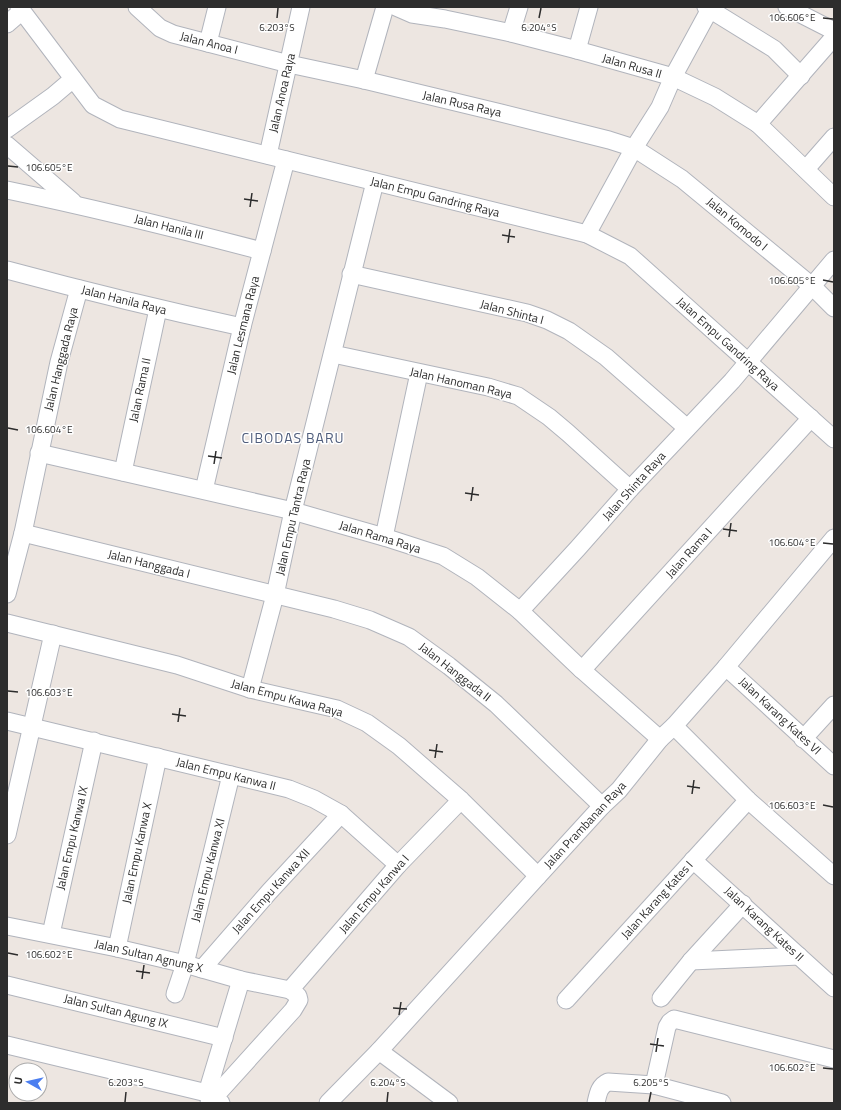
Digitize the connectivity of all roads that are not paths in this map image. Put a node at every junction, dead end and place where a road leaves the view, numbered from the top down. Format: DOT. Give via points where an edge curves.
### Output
graph roads {
  1 [pos="217,7"];
  2 [pos="301,7"];
  3 [pos="385,7"];
  4 [pos="396,7"];
  5 [pos="519,7"];
  6 [pos="589,7"];
  7 [pos="787,7"];
  8 [pos="708,8"];
  9 [pos="20,9"];
  10 [pos="146,11"];
  11 [pos="447,13"];
  12 [pos="7,24"];
  13 [pos="834,31"];
  14 [pos="511,33"];
  15 [pos="834,37"];
  16 [pos="208,43"];
  17 [pos="577,50"];
  18 [pos="289,64"];
  19 [pos="801,76"];
  20 [pos="673,77"];
  21 [pos="74,79"];
  22 [pos="364,80"];
  23 [pos="758,124"];
  24 [pos="7,130"];
  25 [pos="834,137"];
  26 [pos="7,145"];
  27 [pos="634,148"];
  28 [pos="268,155"];
  29 [pos="286,160"];
  30 [pos="806,169"];
  31 [pos="375,182"];
  32 [pos="7,190"];
  33 [pos="834,197"];
  34 [pos="76,204"];
  35 [pos="587,234"];
  36 [pos="262,251"];
  37 [pos="834,260"];
  38 [pos="7,270"];
  39 [pos="351,274"];
  40 [pos="812,286"];
  41 [pos="79,289"];
  42 [pos="834,308"];
  43 [pos="158,309"];
  44 [pos="242,326"];
  45 [pos="332,354"];
  46 [pos="749,361"];
  47 [pos="419,373"];
  48 [pos="811,418"];
  49 [pos="687,428"];
  50 [pos="834,439"];
  51 [pos="40,453"];
  52 [pos="123,472"];
  53 [pos="630,489"];
  54 [pos="204,490"];
  55 [pos="293,511"];
  56 [pos="23,533"];
  57 [pos="384,537"];
  58 [pos="834,538"];
  59 [pos="7,594"];
  60 [pos="275,594"];
  61 [pos="520,610"];
  62 [pos="7,623"];
  63 [pos="53,634"];
  64 [pos="726,667"];
  65 [pos="582,670"];
  66 [pos="250,689"];
  67 [pos="834,705"];
  68 [pos="7,721"];
  69 [pos="32,726"];
  70 [pos="674,726"];
  71 [pos="803,739"];
  72 [pos="660,740"];
  73 [pos="94,741"];
  74 [pos="158,757"];
  75 [pos="834,766"];
  76 [pos="231,775"];
  77 [pos="12,791"];
  78 [pos="461,800"];
  79 [pos="748,800"];
  80 [pos="602,806"];
  81 [pos="341,814"];
  82 [pos="7,835"];
  83 [pos="693,860"];
  84 [pos="398,865"];
  85 [pos="538,876"];
  86 [pos="834,876"];
  87 [pos="743,904"];
  88 [pos="7,926"];
  89 [pos="51,934"];
  90 [pos="117,948"];
  91 [pos="799,956"];
  92 [pos="691,961"];
  93 [pos="185,964"];
  94 [pos="202,969"];
  95 [pos="241,980"];
  96 [pos="7,985"];
  97 [pos="834,988"];
  98 [pos="290,990"];
  99 [pos="175,994"];
  100 [pos="661,998"];
  101 [pos="566,1000"];
  102 [pos="224,1038"];
  103 [pos="7,1045"];
  104 [pos="379,1051"];
  105 [pos="834,1059"];
  106 [pos="654,1085"];
  107 [pos="213,1099"];
  108 [pos="328,1103"];
  109 [pos="449,1103"];
  110 [pos="596,1103"];
  111 [pos="722,1103"];
  1 -- 16 [label="street"];
  2 -- 18 [label="street, Jalan Anoa Raya"];
  3 -- 22 [label="street"];
  4 -- 11 [label="street, Jalan Rusa II" via="412,14"];
  5 -- 14 [label="street"];
  6 -- 17 [label="street"];
  7 -- 13 [label="street"];
  8 -- 19 [label="street" via="774,49"];
  8 -- 20 [label="street"];
  9 -- 12 [label="street"];
  9 -- 21 [label="street, Jalan Empu Gandring Raya"];
  10 -- 16 [label="street, Jalan Anoa I" via="160,28"];
  11 -- 14 [label="street, Jalan Rusa II"];
  14 -- 17 [label="street, Jalan Rusa II"];
  15 -- 19 [label="street"];
  16 -- 18 [label="street, Jalan Anoa I"];
  17 -- 20 [label="street, Jalan Rusa II"];
  18 -- 22 [label="street, Jalan Rusa Raya"];
  18 -- 28 [label="street, Jalan Anoa Raya"];
  19 -- 23 [label="street"];
  20 -- 23 [label="street, Jalan Rusa II" via="715,97"];
  20 -- 27 [label="street" via="660,107"];
  21 -- 24 [label="street"];
  21 -- 28 [label="street, Jalan Empu Gandring Raya" via="93,105 120,119"];
  22 -- 27 [label="street, Jalan Rusa Raya"];
  23 -- 30 [label="street, Jalan Rusa II"];
  25 -- 30 [label="street"];
  26 -- 34 [label="street, Jalan Hanila III"];
  27 -- 35 [label="street"];
  27 -- 40 [label="street, Jalan Komodo I" via="682,179"];
  28 -- 29 [label="street, Jalan Empu Gandring Raya"];
  29 -- 31 [label="street, Jalan Empu Gandring Raya"];
  29 -- 36 [label="street, Jalan Lesmana Raya"];
  30 -- 33 [label="street, Jalan Rusa II"];
  31 -- 35 [label="street, Jalan Empu Gandring Raya"];
  31 -- 39 [label="street, Jalan Empu Tantra Raya"];
  32 -- 34 [label="street, Jalan Hanila III"];
  34 -- 36 [label="street, Jalan Hanila III"];
  35 -- 46 [label="street, Jalan Empu Gandring Raya" via="630,256"];
  36 -- 44 [label="street, Jalan Lesmana Raya"];
  37 -- 40 [label="street, Jalan Shinta Raya"];
  38 -- 41 [label="street, Jalan Hanila Raya"];
  39 -- 45 [label="street, Jalan Empu Tantra Raya"];
  39 -- 49 [label="street, Jalan Shinta I" via="527,313 547,320 569,331 606,357"];
  40 -- 42 [label="street, Jalan Komodo I"];
  40 -- 46 [label="street, Jalan Shinta Raya"];
  41 -- 43 [label="street, Jalan Hanila Raya"];
  41 -- 51 [label="street, Jalan Hanggada Raya" via="58,362"];
  43 -- 44 [label="street, Jalan Hanila Raya"];
  43 -- 52 [label="street, Jalan Rama II"];
  44 -- 54 [label="street, Jalan Lesmana Raya"];
  45 -- 47 [label="street, Jalan Hanoman Raya"];
  45 -- 55 [label="street, Jalan Empu Tantra Raya"];
  46 -- 48 [label="street, Jalan Empu Gandring Raya"];
  46 -- 49 [label="street, Jalan Shinta Raya"];
  47 -- 53 [label="street, Jalan Hanoman Raya" via="518,396 568,432"];
  47 -- 57 [label="street"];
  48 -- 50 [label="street, Jalan Empu Gandring Raya"];
  48 -- 65 [label="street, Jalan Rama I"];
  49 -- 53 [label="street, Jalan Shinta Raya"];
  51 -- 52 [label="street, Jalan Rama Raya"];
  51 -- 56 [label="street, Jalan Hanggada Raya"];
  52 -- 54 [label="street, Jalan Rama Raya"];
  53 -- 61 [label="street, Jalan Shinta Raya"];
  54 -- 55 [label="street, Jalan Rama Raya"];
  55 -- 57 [label="street, Jalan Rama Raya"];
  55 -- 60 [label="street, Jalan Empu Tantra Raya"];
  56 -- 59 [label="street, Jalan Hanggada Raya"];
  56 -- 60 [label="street, Jalan Hanggada I"];
  57 -- 61 [label="street, Jalan Rama Raya" via="443,556 477,577"];
  58 -- 64 [label="street, Jalan Prambanan Raya"];
  60 -- 66 [label="street, Jalan Empu Tantra Raya"];
  60 -- 80 [label="street, Jalan Hanggada II" via="370,620 410,637 496,704"];
  61 -- 65 [label="street, Jalan Rama Raya"];
  62 -- 63 [label="street, Jalan Empu Kawa Raya"];
  63 -- 66 [label="street, Jalan Empu Kawa Raya" via="177,665"];
  63 -- 69 [label="street"];
  64 -- 70 [label="street, Jalan Prambanan Raya"];
  64 -- 71 [label="street, Jalan Karang Kates VI"];
  65 -- 72 [label="street, Jalan Rama Raya"];
  66 -- 78 [label="street, Jalan Empu Kawa Raya" via="337,709 368,723 399,746"];
  67 -- 71 [label="street"];
  68 -- 69 [label="street, Jalan Empu Kanwa II"];
  69 -- 73 [label="street, Jalan Empu Kanwa II"];
  69 -- 77 [label="street"];
  70 -- 72 [label="street, Jalan Prambanan Raya"];
  70 -- 79 [label="street"];
  71 -- 75 [label="street, Jalan Karang Kates VI"];
  72 -- 80 [label="street, Jalan Prambanan Raya" via="619,790"];
  73 -- 74 [label="street, Jalan Empu Kanwa II"];
  73 -- 89 [label="street, Jalan Empu Kanwa IX"];
  74 -- 76 [label="street, Jalan Empu Kanwa II"];
  74 -- 90 [label="street, Jalan Empu Kanwa X"];
  76 -- 81 [label="street, Jalan Empu Kanwa II" via="289,789"];
  76 -- 93 [label="street, Jalan Empu Kanwa XI"];
  77 -- 82 [label="street"];
  78 -- 84 [label="street, Jalan Empu Kanwa I"];
  78 -- 85 [label="street, Jalan Empu Kawa Raya"];
  79 -- 83 [label="street, Jalan Karang Kates I"];
  79 -- 86 [label="street"];
  80 -- 85 [label="street, Jalan Prambanan Raya"];
  81 -- 84 [label="street, Jalan Empu Kanwa II"];
  81 -- 94 [label="street, Jalan Empu Kanwa XII"];
  83 -- 87 [label="street, Jalan Karang Kates II"];
  83 -- 101 [label="street, Jalan Karang Kates I"];
  84 -- 98 [label="street, Jalan Empu Kanwa I"];
  85 -- 104 [label="street, Jalan Prambanan Raya"];
  87 -- 91 [label="street, Jalan Karang Kates II"];
  87 -- 92 [label="street"];
  88 -- 89 [label="street, Jalan Sultan Agnung X"];
  89 -- 90 [label="street, Jalan Sultan Agnung X"];
  90 -- 93 [label="street, Jalan Sultan Agnung X"];
  91 -- 92 [label="street"];
  91 -- 97 [label="street, Jalan Karang Kates II"];
  92 -- 100 [label="street"];
  93 -- 94 [label="street, Jalan Sultan Agnung X"];
  93 -- 99 [label="street, Jalan Empu Kanwa XI"];
  94 -- 95 [label="street, Jalan Sultan Agnung X"];
  95 -- 98 [label="street, Jalan Sultan Agnung X"];
  95 -- 102 [label="street"];
  96 -- 102 [label="street, Jalan Sultan Agung IX"];
  98 -- 107 [label="street" via="298,996 297,1004"];
  102 -- 107 [label="street"];
  103 -- 107 [label="street"];
  104 -- 108 [label="street, Jalan Prambanan Raya"];
  104 -- 109 [label="street"];
  105 -- 106 [label="street" via="674,1019 667,1027"];
  106 -- 110 [label="street" via="608,1082 599,1089"];
  106 -- 111 [label="street"];
}
